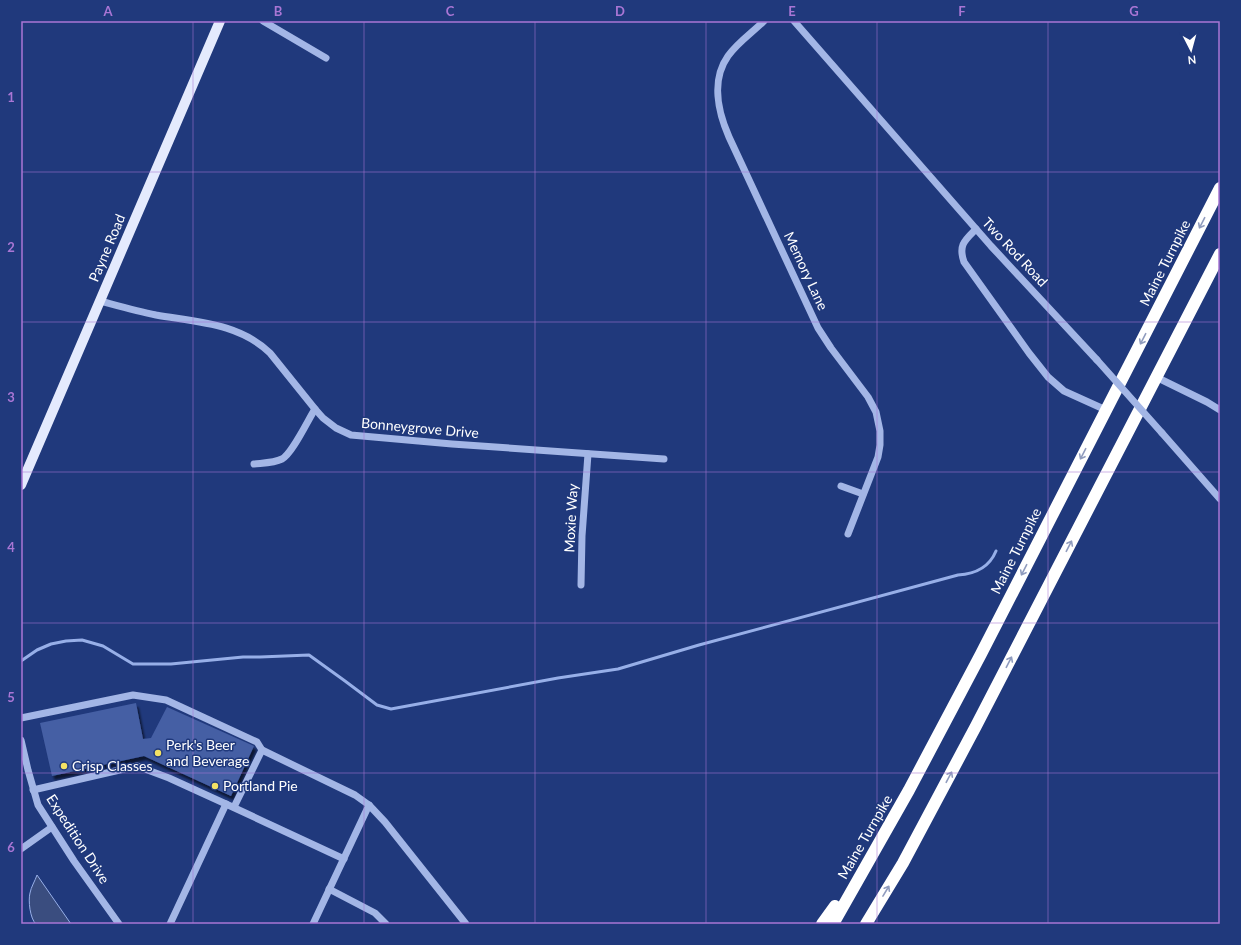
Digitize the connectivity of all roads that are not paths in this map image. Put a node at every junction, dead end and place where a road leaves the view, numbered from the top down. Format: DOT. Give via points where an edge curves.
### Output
graph roads {
  1 [pos="220,21"];
  2 [pos="263,21"];
  3 [pos="764,21"];
  4 [pos="794,21"];
  5 [pos="326,58"];
  6 [pos="1220,188"];
  7 [pos="976,229"];
  8 [pos="1220,254"];
  9 [pos="100,301"];
  10 [pos="1156,377"];
  11 [pos="315,409"];
  12 [pos="1106,410"];
  13 [pos="1220,410"];
  14 [pos="588,454"];
  15 [pos="664,459"];
  16 [pos="254,464"];
  17 [pos="21,485"];
  18 [pos="840,486"];
  19 [pos="863,494"];
  20 [pos="1220,499"];
  21 [pos="848,534"];
  22 [pos="581,585"];
  23 [pos="21,718"];
  24 [pos="21,740"];
  25 [pos="262,750"];
  26 [pos="33,790"];
  27 [pos="226,804"];
  28 [pos="369,805"];
  29 [pos="234,807"];
  30 [pos="52,827"];
  31 [pos="21,849"];
  32 [pos="872,857"];
  33 [pos="344,859"];
  34 [pos="329,889"];
  35 [pos="119,924"];
  36 [pos="170,924"];
  37 [pos="313,924"];
  38 [pos="386,924"];
  39 [pos="466,924"];
  40 [pos="822,924"];
  41 [pos="833,924"];
  42 [pos="866,924"];
  1 -- 9 [label="main road, Payne Road"];
  2 -- 5 [label="street"];
  3 -- 19 [label="street, Memory Lane" via="728,56 721,72 718,90 720,109 729,137 818,328 866,393 876,412 881,439 880,450"];
  4 -- 7 [label="street, Two Rod Road"];
  6 -- 12 [label="highway, Maine Turnpike, one-way"];
  7 -- 12 [label="street" via="962,245 964,262 1029,353 1048,377 1064,391"];
  7 -- 20 [label="street, Two Rod Road, bridge"];
  8 -- 10 [label="highway"];
  9 -- 11 [label="street, Bonneygrove Drive" via="129,309 217,325 249,337 270,353"];
  9 -- 17 [label="main road, Payne Road"];
  10 -- 13 [label="street"];
  42 -- 10 [label="highway, one-way" via="903,863 976,726"];
  11 -- 14 [label="street, Bonneygrove Drive" via="336,428 357,436"];
  11 -- 16 [label="street" via="286,457"];
  12 -- 32 [label="highway, Maine Turnpike, one-way"];
  14 -- 15 [label="street, Bonneygrove Drive"];
  14 -- 22 [label="street, Moxie Way"];
  18 -- 19 [label="street"];
  19 -- 21 [label="street, Memory Lane"];
  23 -- 25 [label="street" via="133,695 166,700 257,742"];
  24 -- 26 [label="street, Expedition Drive"];
  25 -- 28 [label="street" via="355,795"];
  25 -- 29 [label="street"];
  26 -- 27 [label="street" via="137,766"];
  26 -- 30 [label="street, Expedition Drive" via="38,805"];
  27 -- 29 [label="street"];
  27 -- 36 [label="street"];
  28 -- 33 [label="street"];
  28 -- 39 [label="street" via="386,822"];
  29 -- 33 [label="street"];
  30 -- 31 [label="street"];
  30 -- 35 [label="street, Expedition Drive"];
  32 -- 40 [label="highway"];
  32 -- 41 [label="highway, Maine Turnpike"];
  33 -- 34 [label="street"];
  34 -- 37 [label="street"];
  34 -- 38 [label="street" via="375,913"];
}
